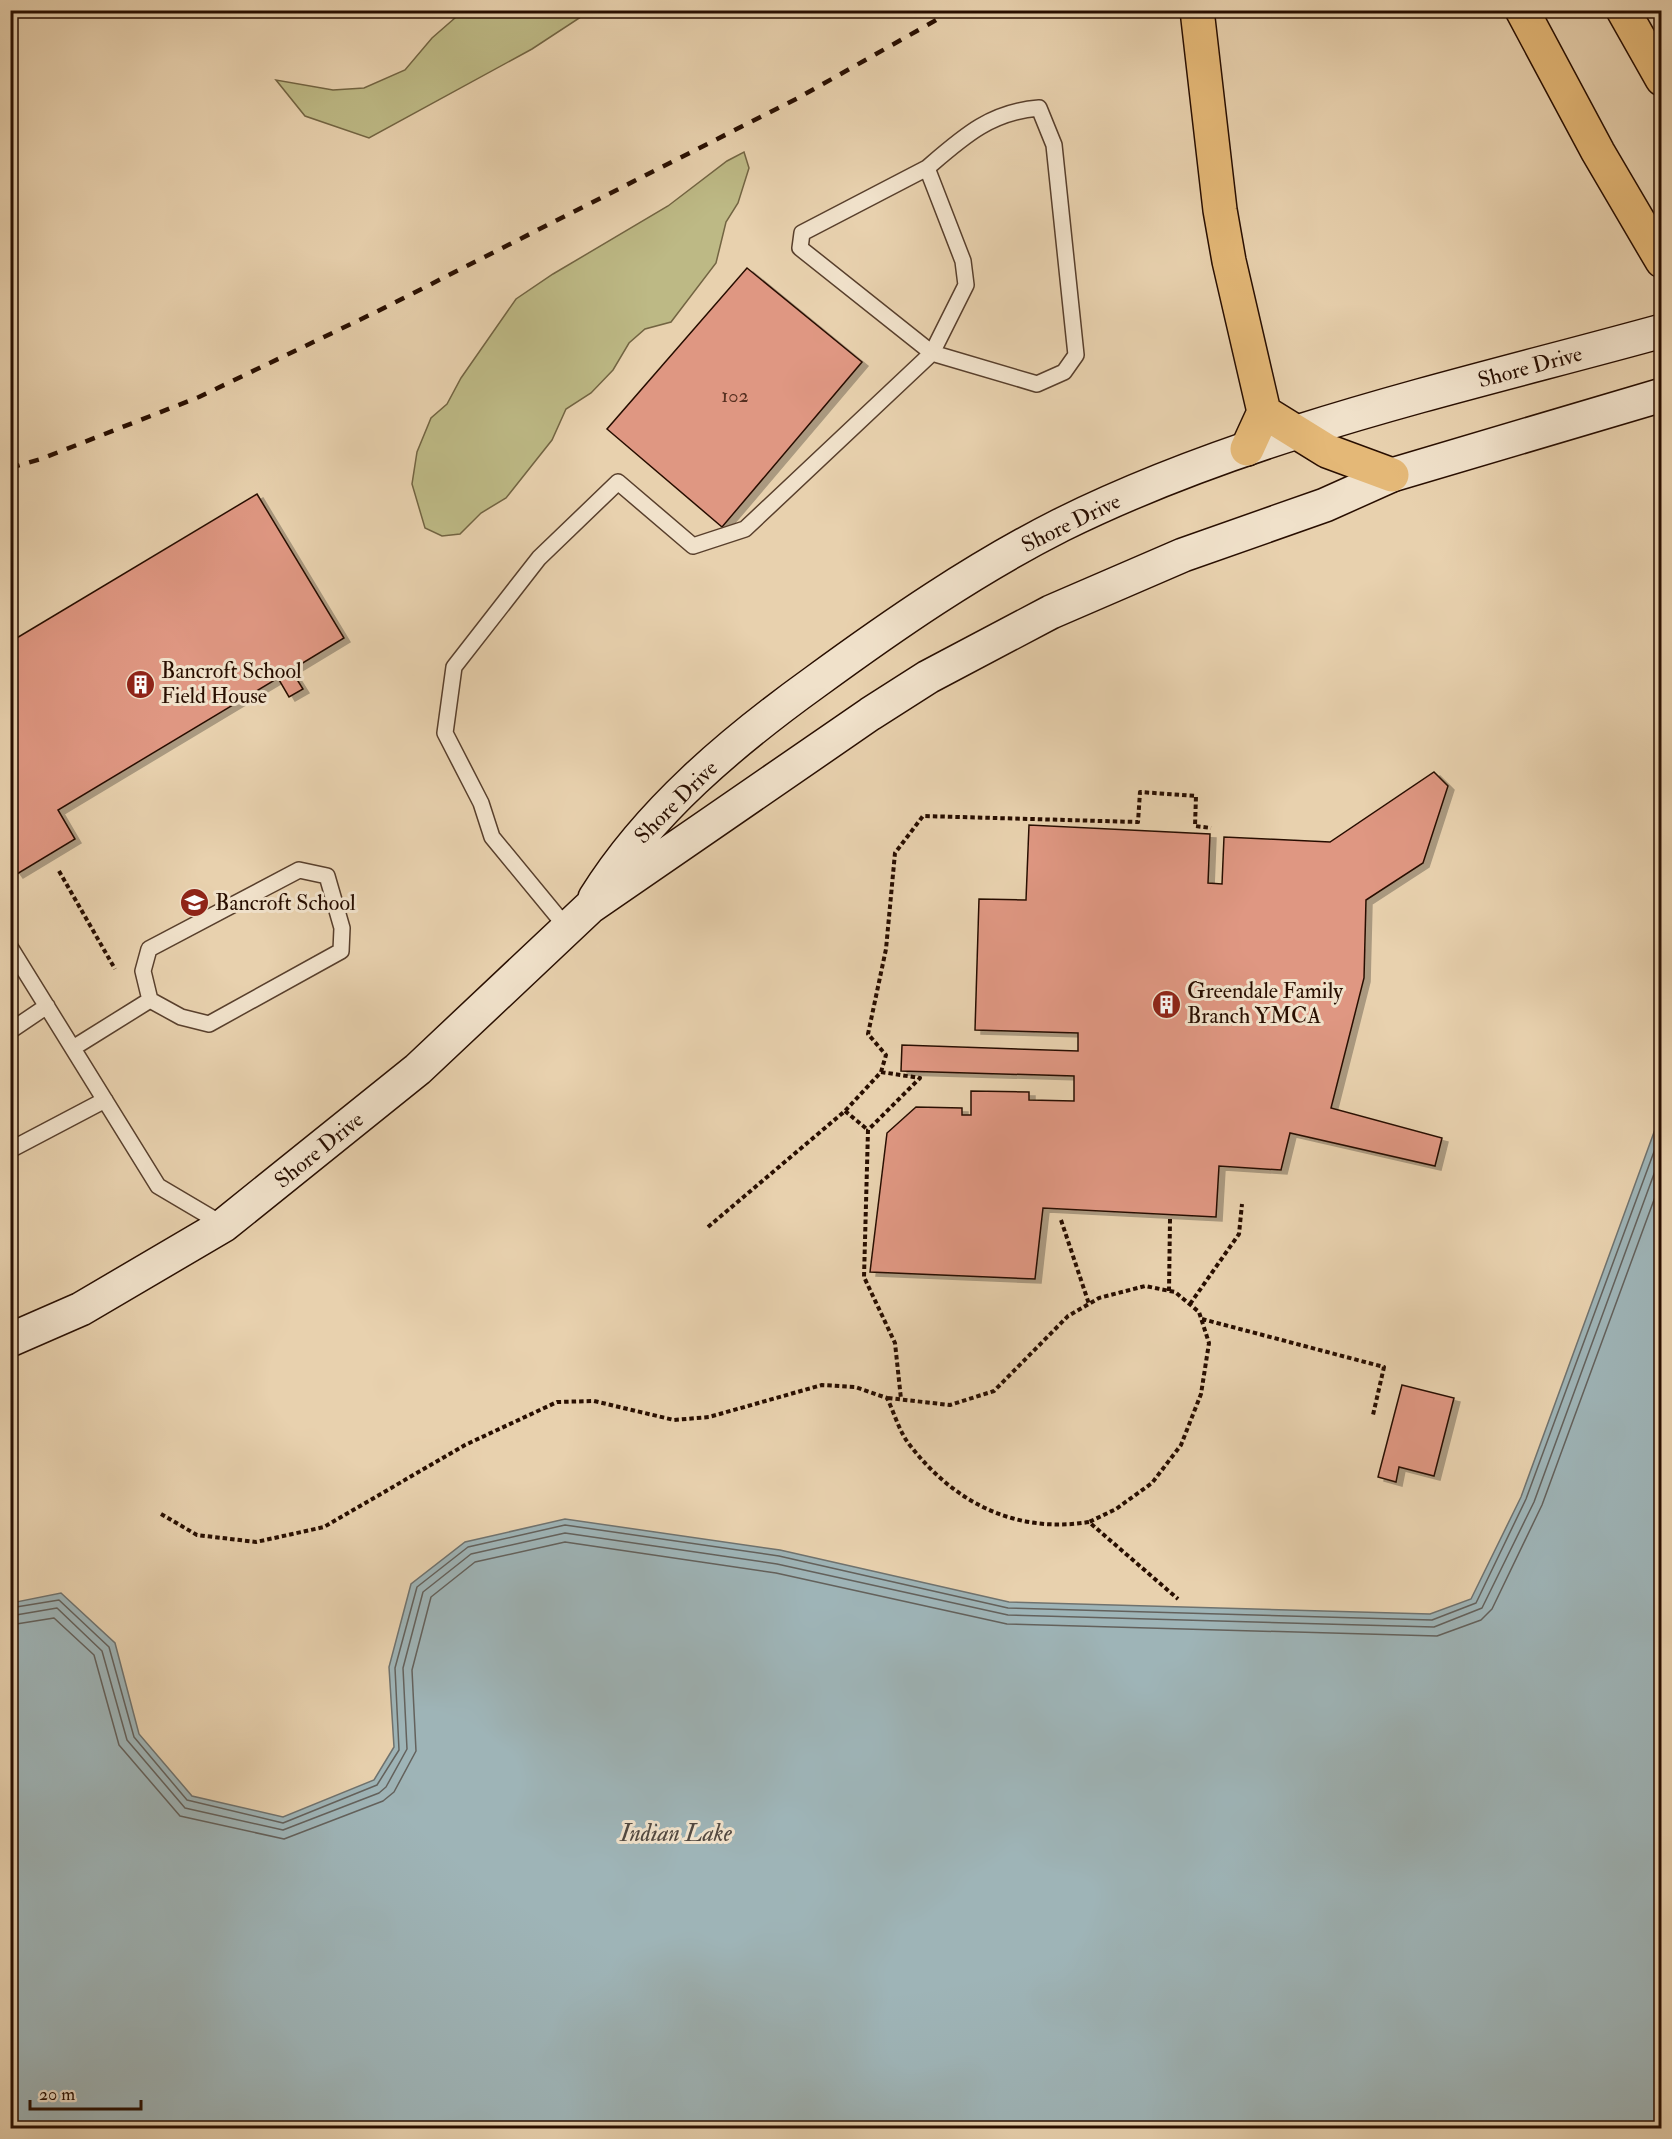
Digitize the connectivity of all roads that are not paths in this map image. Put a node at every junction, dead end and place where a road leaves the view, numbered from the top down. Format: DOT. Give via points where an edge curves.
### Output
graph roads {
  1 [pos="1197,10"];
  2 [pos="1522,10"];
  3 [pos="1623,10"];
  4 [pos="1662,79"];
  5 [pos="927,168"];
  6 [pos="1662,261"];
  7 [pos="1662,331"];
  8 [pos="932,352"];
  9 [pos="1662,394"];
  10 [pos="1264,412"];
  11 [pos="1295,432"];
  12 [pos="1247,449"];
  13 [pos="1392,475"];
  14 [pos="578,917"];
  15 [pos="10,947"];
  16 [pos="144,1004"];
  17 [pos="47,1006"];
  18 [pos="10,1031"];
  19 [pos="73,1048"];
  20 [pos="105,1100"];
  21 [pos="10,1150"];
  22 [pos="224,1225"];
  23 [pos="10,1340"];
  1 -- 10 [label="highway" via="1220,210"];
  2 -- 6 [label="highway"];
  3 -- 4 [label="highway"];
  5 -- 8 [label="lane" via="963,261 966,285"];
  5 -- 8 [label="lane" via="802,233 800,248"];
  5 -- 8 [label="lane" via="973,129 1015,110 1039,108 1054,145 1076,355 1064,372 1037,384"];
  7 -- 11 [label="main road, Shore Drive"];
  8 -- 14 [label="lane" via="745,530 693,546 618,482 539,558 454,667 444,734 482,803 492,837"];
  9 -- 13 [label="main road, Shore Drive"];
  10 -- 11 [label="highway"];
  10 -- 12 [label="highway"];
  11 -- 12 [label="main road, Shore Drive"];
  11 -- 13 [label="highway" via="1327,451"];
  12 -- 14 [label="main road, Shore Drive" via="1120,498 1060,526 990,564 858,650 744,736 691,785 619,861"];
  13 -- 14 [label="main road, Shore Drive" via="1325,505 1115,582 989,643 870,714"];
  14 -- 22 [label="main road, Shore Drive" via="418,1069"];
  15 -- 17 [label="lane"];
  16 -- 16 [label="lane" via="142,971 148,949 299,870 327,876 342,928 341,951 209,1024"];
  16 -- 19 [label="lane"];
  17 -- 18 [label="lane"];
  17 -- 19 [label="lane"];
  19 -- 20 [label="lane"];
  20 -- 21 [label="lane"];
  20 -- 22 [label="lane" via="158,1186"];
  22 -- 23 [label="main road, Shore Drive" via="81,1309"];
}
